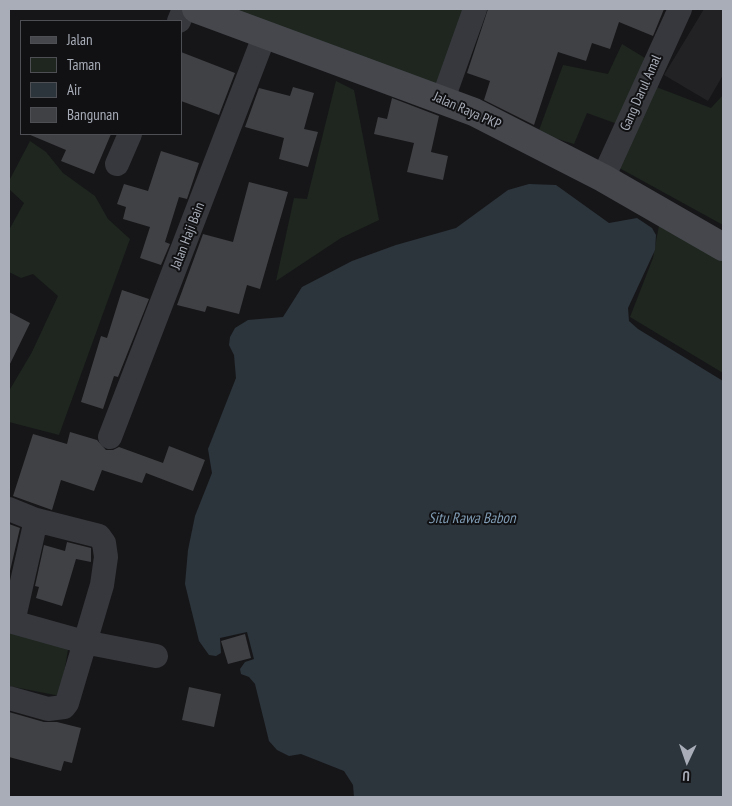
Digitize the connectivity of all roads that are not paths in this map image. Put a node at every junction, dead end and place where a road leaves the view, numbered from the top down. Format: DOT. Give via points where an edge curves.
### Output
graph roads {
  1 [pos="196,9"];
  2 [pos="475,9"];
  3 [pos="680,9"];
  4 [pos="265,34"];
  5 [pos="444,99"];
  6 [pos="130,135"];
  7 [pos="117,164"];
  8 [pos="603,178"];
  9 [pos="723,247"];
  10 [pos="110,437"];
  11 [pos="9,509"];
  12 [pos="36,520"];
  13 [pos="11,621"];
  14 [pos="84,642"];
  15 [pos="156,656"];
  16 [pos="9,698"];
  1 -- 4 [label="street, Jalan Raya PKP"];
  2 -- 5 [label="street"];
  3 -- 8 [label="street, Gang Darul Amal"];
  4 -- 5 [label="street, Jalan Raya PKP"];
  4 -- 10 [label="street, Jalan Haji Bain"];
  5 -- 8 [label="street, Jalan Raya PKP"];
  6 -- 7 [label="street"];
  8 -- 9 [label="street, Jalan Raya PKP"];
  11 -- 12 [label="street"];
  12 -- 13 [label="street"];
  12 -- 14 [label="street" via="90,532 104,543 106,557 102,585"];
  13 -- 14 [label="street"];
  14 -- 15 [label="street"];
  14 -- 16 [label="street" via="64,707 48,709"];
}
